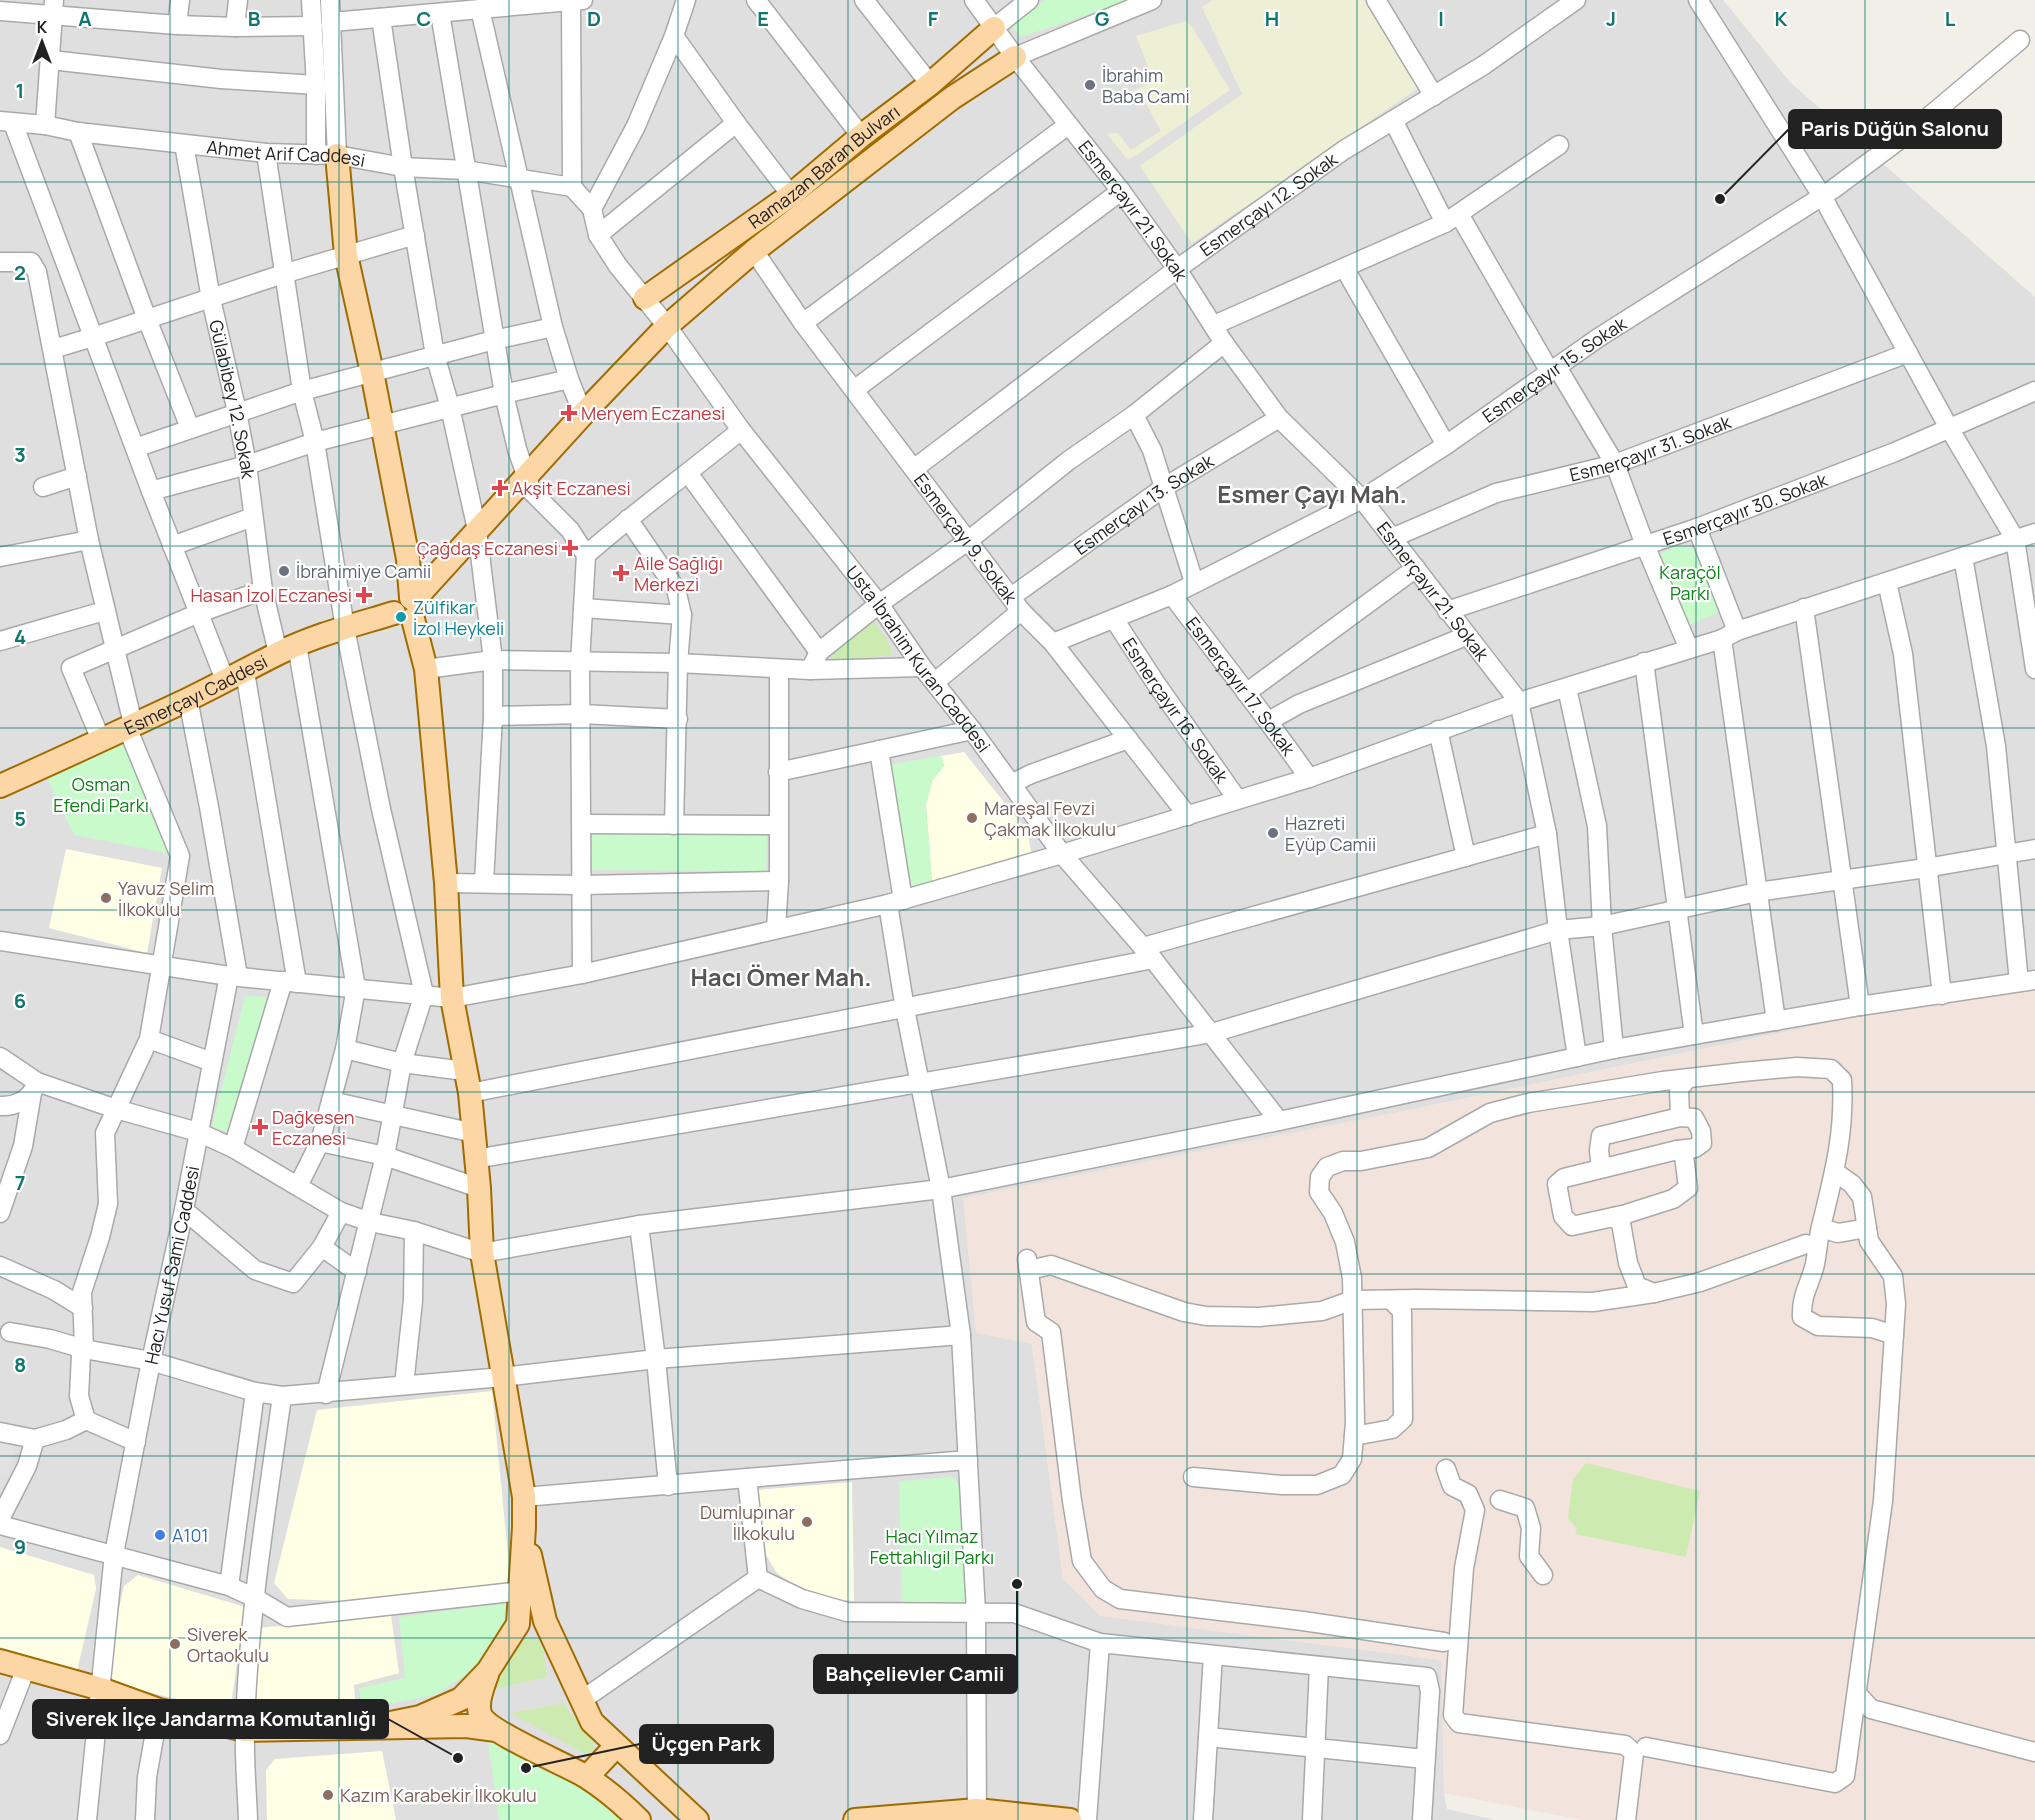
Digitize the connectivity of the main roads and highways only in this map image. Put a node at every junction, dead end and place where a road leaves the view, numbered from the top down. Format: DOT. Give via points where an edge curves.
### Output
graph roads {
  1 [pos="994,28"];
  2 [pos="1015,57"];
  3 [pos="327,155"];
  4 [pos="645,298"];
  5 [pos="408,607"];
  6 [pos="1,783"];
  7 [pos="524,1527"];
  8 [pos="546,1621"];
  9 [pos="518,1624"];
  10 [pos="0,1661"];
  11 [pos="488,1671"];
  12 [pos="371,1727"];
  13 [pos="496,1730"];
  14 [pos="616,1746"];
  15 [pos="587,1778"];
  16 [pos="977,1815"];
  17 [pos="639,1820"];
  18 [pos="697,1820"];
  19 [pos="855,1820"];
  20 [pos="1070,1820"];
  1 -- 4 [label="main road, Ramazan Baran Bulvarı" via="791,195"];
  2 -- 5 [label="main road, Ramazan Baran Bulvarı" via="952,98 754,252 667,326"];
  3 -- 5 [label="main road" via="408,559"];
  5 -- 6 [label="main road, Esmerçayı Caddesi" via="287,649 101,740"];
  5 -- 7 [label="main road" via="426,669 452,998 470,1094 482,1253 524,1497"];
  7 -- 8 [label="main road"];
  7 -- 9 [label="main road"];
  8 -- 9 [label="main road"];
  8 -- 14 [label="main road" via="592,1722"];
  9 -- 11 [label="main road"];
  10 -- 12 [label="main road" via="159,1710 245,1730"];
  11 -- 12 [label="main road" via="461,1699 420,1717"];
  11 -- 13 [label="main road" via="479,1703 481,1716"];
  12 -- 13 [label="main road" via="466,1726"];
  13 -- 15 [label="main road"];
  14 -- 15 [label="main road"];
  14 -- 18 [label="main road"];
  15 -- 17 [label="main road"];
  16 -- 19 [label="main road"];
  16 -- 20 [label="main road"];
}
